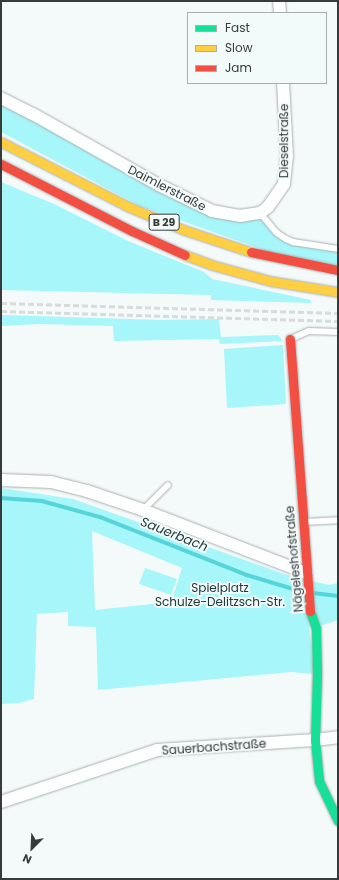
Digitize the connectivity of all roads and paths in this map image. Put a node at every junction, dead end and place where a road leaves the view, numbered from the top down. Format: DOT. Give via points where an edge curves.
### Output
graph roads {
  1 [pos="279,1"];
  2 [pos="280,12"];
  3 [pos="283,84"];
  4 [pos="1,98"];
  5 [pos="1,142"];
  6 [pos="1,164"];
  7 [pos="1,174"];
  8 [pos="61,196"];
  9 [pos="260,213"];
  10 [pos="338,249"];
  11 [pos="338,270"];
  12 [pos="338,292"];
  13 [pos="338,332"];
  14 [pos="290,339"];
  15 [pos="1,480"];
  16 [pos="168,485"];
  17 [pos="143,510"];
  18 [pos="338,520"];
  19 [pos="302,522"];
  20 [pos="306,576"];
  21 [pos="338,737"];
  22 [pos="315,740"];
  23 [pos="1,802"];
  24 [pos="338,821"];
  1 -- 2 [label="street"];
  3 -- 9 [label="street, Dieselstraße" via="286,156 284,184 275,200"];
  4 -- 9 [label="street, Daimlerstraße" via="159,185 212,210 240,216"];
  5 -- 11 [label="main road, B 29" via="129,207 184,230 255,253"];
  6 -- 8 [label="main road, B 29"];
  7 -- 8 [label="main road, B 29"];
  8 -- 12 [label="main road, B 29" via="172,250 212,265 270,281"];
  9 -- 10 [label="lane" via="277,233 286,239"];
  13 -- 14 [label="lane, Nägeleshofstraße" via="309,332"];
  14 -- 19 [label="main road, Nägeleshofstraße"];
  15 -- 17 [label="street" via="51,482"];
  16 -- 17 [label="lane"];
  17 -- 20 [label="street"];
  18 -- 19 [label="lane"];
  19 -- 20 [label="main road, Nägeleshofstraße"];
  20 -- 22 [label="main road, Nägeleshofstraße" via="309,607 316,628"];
  21 -- 22 [label="street, Sauerbachstraße"];
  22 -- 23 [label="street, Sauerbachstraße" via="157,750"];
  22 -- 24 [label="main road, Nägeleshofstraße" via="319,782"];
}
